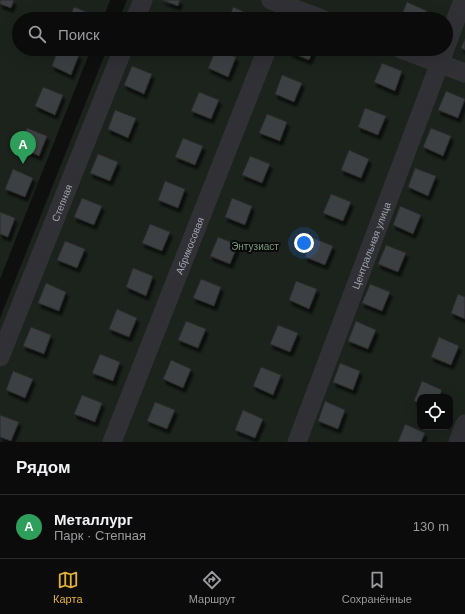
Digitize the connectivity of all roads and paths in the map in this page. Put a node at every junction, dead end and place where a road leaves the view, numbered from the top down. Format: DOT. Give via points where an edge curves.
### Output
graph roads {
  1 [pos="143,0"];
  2 [pos="463,0"];
  3 [pos="280,6"];
  4 [pos="138,12"];
  5 [pos="299,12"];
  6 [pos="453,28"];
  7 [pos="120,56"];
  8 [pos="264,56"];
  9 [pos="443,56"];
  10 [pos="447,56"];
  11 [pos="465,73"];
  12 [pos="0,357"];
  13 [pos="465,424"];
  14 [pos="112,442"];
  15 [pos="297,442"];
  16 [pos="458,442"];
  1 -- 4 [label="street"];
  2 -- 6 [label="street, Центральная улица"];
  3 -- 5 [label="street"];
  7 -- 12 [label="street, Степная"];
  8 -- 14 [label="street, Абрикосовая"];
  9 -- 15 [label="street, Центральная улица"];
  10 -- 11 [label="street"];
  13 -- 16 [label="street"];
}
